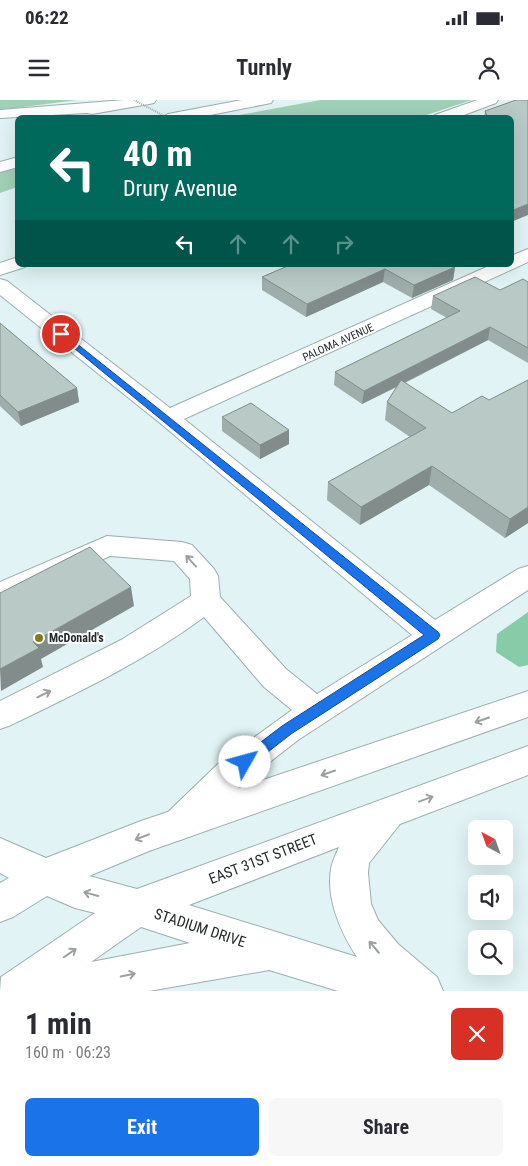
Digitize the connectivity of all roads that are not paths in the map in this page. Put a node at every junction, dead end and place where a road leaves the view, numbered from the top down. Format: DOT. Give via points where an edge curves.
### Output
graph roads {
  1 [pos="149,100"];
  2 [pos="491,100"];
  3 [pos="262,101"];
  4 [pos="110,107"];
  5 [pos="0,114"];
  6 [pos="65,115"];
  7 [pos="185,115"];
  8 [pos="209,115"];
  9 [pos="448,115"];
  10 [pos="15,124"];
  11 [pos="0,126"];
  12 [pos="15,163"];
  13 [pos="0,167"];
  14 [pos="528,255"];
  15 [pos="514,262"];
  16 [pos="15,264"];
  17 [pos="0,269"];
  18 [pos="501,269"];
  19 [pos="0,285"];
  20 [pos="168,418"];
  21 [pos="528,576"];
  22 [pos="0,594"];
  23 [pos="206,600"];
  24 [pos="434,635"];
  25 [pos="528,704"];
  26 [pos="316,711"];
  27 [pos="0,716"];
  28 [pos="528,760"];
  29 [pos="388,813"];
  30 [pos="180,824"];
  31 [pos="0,855"];
  32 [pos="46,876"];
  33 [pos="0,904"];
  34 [pos="137,907"];
  35 [pos="271,951"];
  36 [pos="15,991"];
  37 [pos="46,991"];
  38 [pos="404,991"];
  39 [pos="423,991"];
  1 -- 4 [label="main road"];
  2 -- 9 [label="main road"];
  3 -- 7 [label="main road"];
  3 -- 8 [label="main road"];
  4 -- 5 [label="main road"];
  4 -- 6 [label="main road"];
  10 -- 11 [label="main road"];
  12 -- 13 [label="main road"];
  14 -- 15 [label="main road, PALOMA AVENUE"];
  16 -- 17 [label="main road"];
  18 -- 20 [label="main road, PALOMA AVENUE"];
  19 -- 20 [label="main road"];
  20 -- 24 [label="main road"];
  21 -- 24 [label="main road"];
  23 -- 22 [label="main road, one-way" via="204,576 182,552 106,546"];
  23 -- 26 [label="main road" via="275,678"];
  27 -- 23 [label="main road, one-way" via="66,684 180,620"];
  24 -- 26 [label="main road"];
  25 -- 30 [label="main road, one-way"];
  26 -- 30 [label="main road" via="231,773"];
  29 -- 28 [label="main road, EAST 31ST STREET, one-way"];
  29 -- 34 [label="main road, EAST 31ST STREET"];
  39 -- 29 [label="main road, one-way" via="389,965 363,933 351,904 350,867 363,842"];
  30 -- 32 [label="main road, one-way"];
  31 -- 32 [label="main road, STADIUM DRIVE"];
  32 -- 33 [label="main road"];
  34 -- 32 [label="main road, STADIUM DRIVE, one-way" via="75,890"];
  34 -- 35 [label="main road, STADIUM DRIVE"];
  36 -- 34 [label="main road, EAST 31ST STREET, one-way"];
  37 -- 35 [label="main road, one-way" via="200,961"];
  35 -- 38 [label="main road, STADIUM DRIVE"];
}
